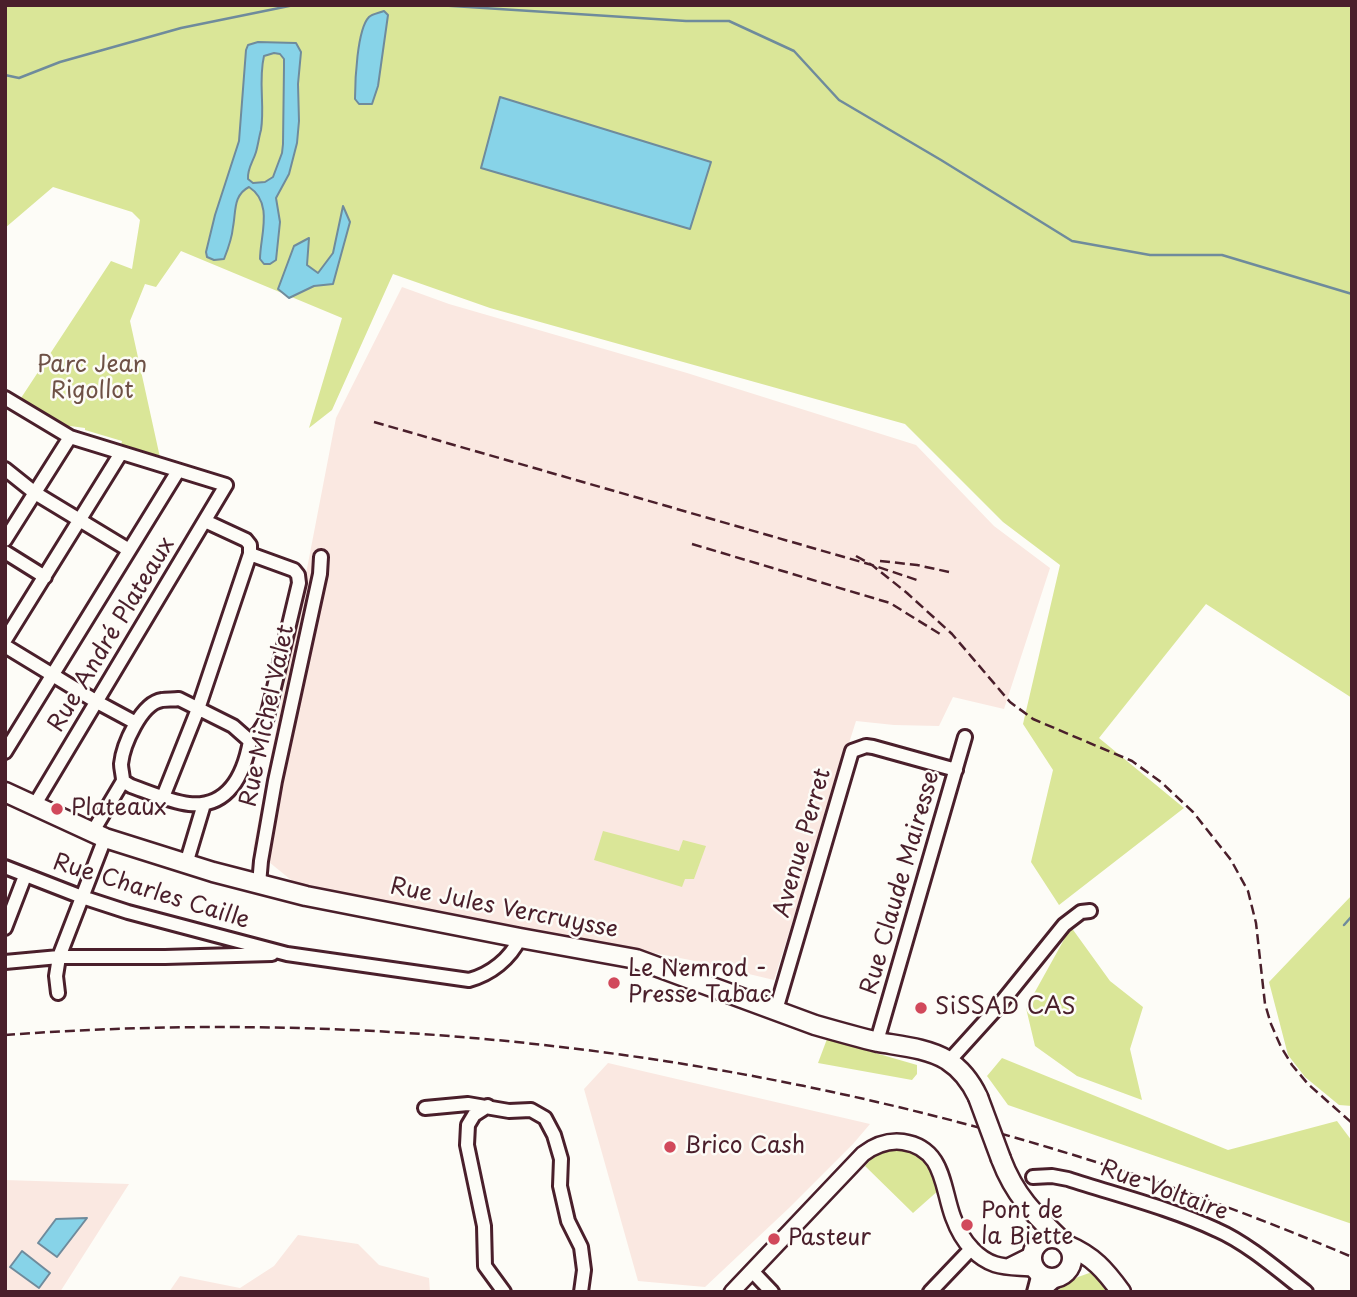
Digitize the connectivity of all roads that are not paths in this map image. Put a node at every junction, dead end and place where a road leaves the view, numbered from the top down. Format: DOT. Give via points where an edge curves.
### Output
graph roads {
  1 [pos="5,398"];
  2 [pos="69,438"];
  3 [pos="121,453"];
  4 [pos="5,470"];
  5 [pos="178,471"];
  6 [pos="35,493"];
  7 [pos="79,521"];
  8 [pos="205,522"];
  9 [pos="5,540"];
  10 [pos="129,550"];
  11 [pos="5,552"];
  12 [pos="250,554"];
  13 [pos="321,557"];
  14 [pos="45,577"];
  15 [pos="7,634"];
  16 [pos="5,646"];
  17 [pos="53,675"];
  18 [pos="96,702"];
  19 [pos="198,709"];
  20 [pos="136,723"];
  21 [pos="965,737"];
  22 [pos="250,741"];
  23 [pos="5,752"];
  24 [pos="956,770"];
  25 [pos="123,780"];
  26 [pos="5,792"];
  27 [pos="163,797"];
  28 [pos="204,804"];
  29 [pos="34,806"];
  30 [pos="98,835"];
  31 [pos="186,864"];
  32 [pos="5,867"];
  33 [pos="25,876"];
  34 [pos="259,884"];
  35 [pos="82,897"];
  36 [pos="1090,911"];
  37 [pos="5,928"];
  38 [pos="520,938"];
  39 [pos="287,954"];
  40 [pos="59,957"];
  41 [pos="5,962"];
  42 [pos="58,993"];
  43 [pos="776,1010"];
  44 [pos="877,1041"];
  45 [pos="949,1061"];
  46 [pos="488,1106"];
  47 [pos="425,1108"];
  48 [pos="1033,1177"];
  49 [pos="1033,1214"];
  50 [pos="1064,1243"];
  51 [pos="971,1249"];
  52 [pos="1036,1261"];
  53 [pos="752,1271"];
  54 [pos="1062,1275"];
  55 [pos="1116,1284"];
  56 [pos="504,1292"];
  57 [pos="581,1292"];
  58 [pos="732,1292"];
  59 [pos="772,1292"];
  60 [pos="930,1292"];
  61 [pos="1034,1292"];
  62 [pos="1042,1292"];
  63 [pos="1306,1292"];
  1 -- 2 [label="street"];
  2 -- 3 [label="street"];
  2 -- 6 [label="street"];
  3 -- 5 [label="street"];
  3 -- 7 [label="street"];
  4 -- 6 [label="street"];
  5 -- 8 [label="street, Rue André Plateaux" via="226,485"];
  5 -- 10 [label="street"];
  6 -- 7 [label="street"];
  6 -- 9 [label="street"];
  7 -- 10 [label="street"];
  7 -- 14 [label="street"];
  8 -- 12 [label="street" via="246,540"];
  8 -- 18 [label="street, Rue André Plateaux"];
  10 -- 17 [label="street"];
  11 -- 14 [label="street"];
  12 -- 19 [label="street"];
  12 -- 22 [label="street" via="294,570 299,583 266,722"];
  13 -- 34 [label="street, Rue Michel Valet"];
  14 -- 15 [label="street"];
  16 -- 17 [label="street"];
  17 -- 18 [label="street"];
  17 -- 23 [label="street"];
  18 -- 20 [label="street"];
  18 -- 29 [label="street, Rue André Plateaux"];
  19 -- 20 [label="street" via="179,699 159,700"];
  19 -- 22 [label="street" via="233,726"];
  19 -- 27 [label="street"];
  20 -- 25 [label="street" via="121,764"];
  21 -- 24 [label="street, Rue Claude Mairesse"];
  22 -- 28 [label="street" via="247,761 234,785"];
  24 -- 43 [label="street, Avenue Perret" via="873,747 852,751"];
  24 -- 44 [label="street, Rue Claude Mairesse"];
  25 -- 27 [label="street"];
  25 -- 30 [label="street"];
  26 -- 29 [label="main road, Rue Jules Vercruysse"];
  27 -- 28 [label="street"];
  28 -- 31 [label="street"];
  29 -- 30 [label="main road, Rue Jules Vercruysse"];
  30 -- 31 [label="main road, Rue Jules Vercruysse"];
  30 -- 35 [label="street"];
  31 -- 34 [label="main road, Rue Jules Vercruysse"];
  32 -- 33 [label="street, Rue Charles Caille"];
  33 -- 35 [label="street, Rue Charles Caille"];
  33 -- 37 [label="street"];
  34 -- 38 [label="main road, Rue Jules Vercruysse"];
  35 -- 39 [label="street, Rue Charles Caille"];
  35 -- 40 [label="street"];
  36 -- 45 [label="street" via="1063,925"];
  38 -- 39 [label="street" via="503,961 470,979"];
  38 -- 43 [label="main road, Rue Jules Vercruysse" via="636,959"];
  39 -- 40 [label="street"];
  40 -- 41 [label="street"];
  40 -- 42 [label="street"];
  43 -- 44 [label="main road, Rue Jules Vercruysse"];
  44 -- 45 [label="main road, Rue Jules Vercruysse"];
  45 -- 49 [label="main road, Rue Jules Vercruysse, bridge" via="978,1097 1013,1186"];
  46 -- 47 [label="street"];
  46 -- 56 [label="street" via="468,1125 467,1145 484,1226 485,1266"];
  46 -- 57 [label="street" via="531,1110 545,1118 554,1135 568,1220 581,1247"];
  48 -- 63 [label="street, Rue Voltaire" via="1068,1179 1219,1231"];
  49 -- 50 [label="main road, Rue Jules Vercruysse"];
  49 -- 52 [label="main road"];
  50 -- 52 [label="main road" via="1050,1238 1040,1242"];
  50 -- 54 [label="main road" via="1072,1262"];
  50 -- 55 [label="main road, Rue Jules Vercruysse" via="1099,1264"];
  51 -- 52 [label="street" via="992,1265"];
  51 -- 53 [label="street" via="956,1225 940,1170 930,1155 904,1143 886,1143 859,1158"];
  51 -- 60 [label="street"];
  52 -- 54 [label="main road" via="1048,1278"];
  52 -- 61 [label="street"];
  53 -- 58 [label="street"];
  53 -- 59 [label="street"];
  54 -- 55 [label="main road" via="1088,1269"];
  54 -- 62 [label="street"];
}
